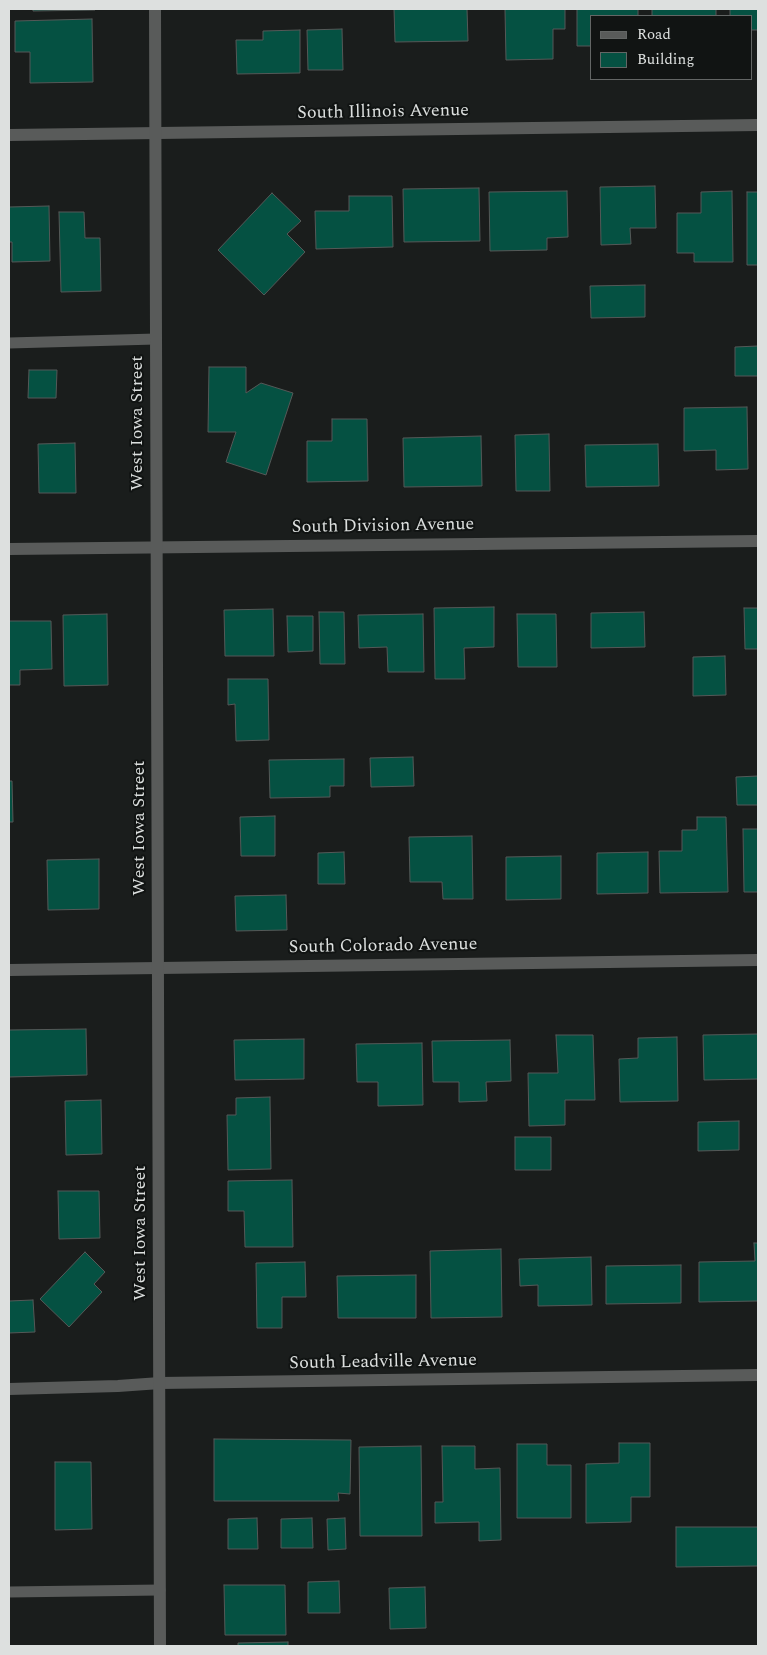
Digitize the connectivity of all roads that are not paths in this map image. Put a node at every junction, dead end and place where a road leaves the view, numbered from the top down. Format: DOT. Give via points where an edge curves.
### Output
graph roads {
  1 [pos="155,9"];
  2 [pos="758,125"];
  3 [pos="155,134"];
  4 [pos="9,135"];
  5 [pos="156,339"];
  6 [pos="9,343"];
  7 [pos="758,541"];
  8 [pos="156,547"];
  9 [pos="9,549"];
  10 [pos="758,960"];
  11 [pos="158,968"];
  12 [pos="9,970"];
  13 [pos="758,1376"];
  14 [pos="160,1384"];
  15 [pos="9,1389"];
  16 [pos="160,1590"];
  17 [pos="9,1592"];
  18 [pos="160,1646"];
  1 -- 3 [label="street, West Iowa Street"];
  2 -- 3 [label="street, South Illinois Avenue"];
  3 -- 4 [label="street, South Illinois Avenue"];
  3 -- 5 [label="street, West Iowa Street"];
  5 -- 6 [label="lane"];
  5 -- 8 [label="street, West Iowa Street"];
  7 -- 8 [label="street, South Division Avenue"];
  8 -- 9 [label="street, South Division Avenue"];
  8 -- 11 [label="street, West Iowa Street"];
  10 -- 11 [label="street, South Colorado Avenue"];
  11 -- 12 [label="street, South Colorado Avenue"];
  11 -- 14 [label="street, West Iowa Street"];
  13 -- 14 [label="street, South Leadville Avenue"];
  14 -- 15 [label="street, South Leadville Avenue"];
  14 -- 16 [label="street, West Iowa Street"];
  16 -- 17 [label="lane"];
  16 -- 18 [label="street, West Iowa Street"];
}
